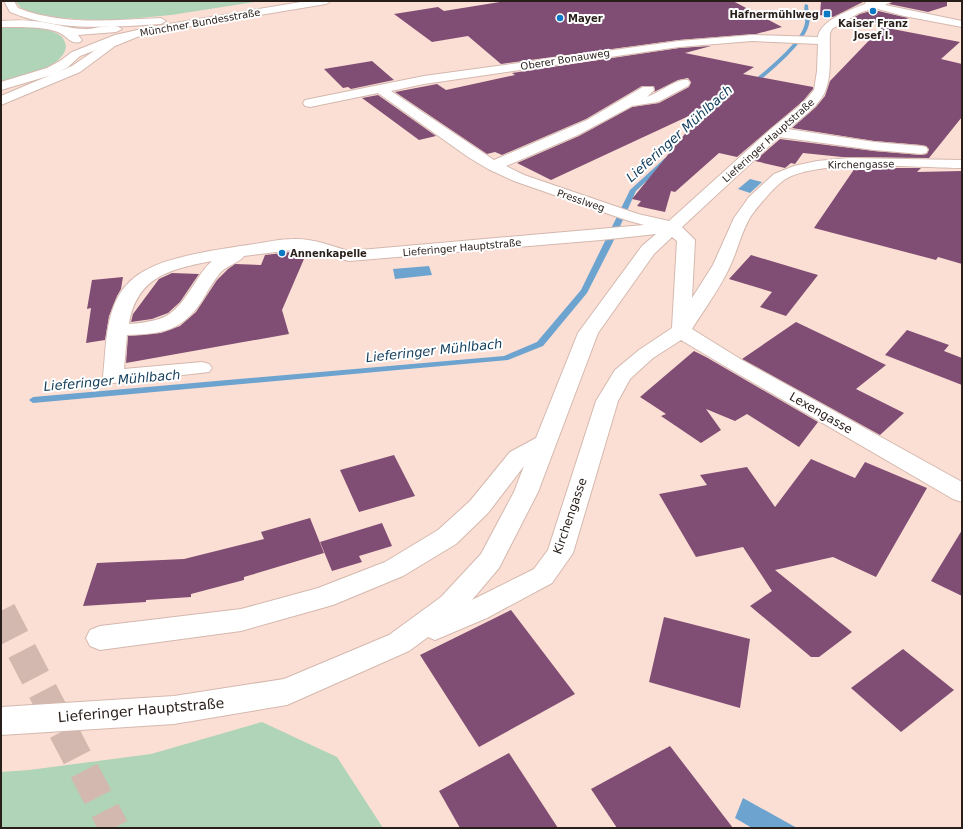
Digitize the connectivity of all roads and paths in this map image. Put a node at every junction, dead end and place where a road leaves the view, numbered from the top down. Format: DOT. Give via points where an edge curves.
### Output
graph roads {
  1 [pos="9,1"];
  2 [pos="289,1"];
  3 [pos="326,1"];
  4 [pos="875,2"];
  5 [pos="2,13"];
  6 [pos="161,21"];
  7 [pos="962,24"];
  8 [pos="66,31"];
  9 [pos="138,33"];
  10 [pos="815,40"];
  11 [pos="76,54"];
  12 [pos="684,83"];
  13 [pos="1,86"];
  14 [pos="380,89"];
  15 [pos="648,90"];
  16 [pos="1,102"];
  17 [pos="631,102"];
  18 [pos="310,103"];
  19 [pos="776,132"];
  20 [pos="962,151"];
  21 [pos="962,164"];
  22 [pos="493,166"];
  23 [pos="629,225"];
  24 [pos="672,227"];
  25 [pos="254,250"];
  26 [pos="118,330"];
  27 [pos="681,331"];
  28 [pos="202,368"];
  29 [pos="546,442"];
  30 [pos="962,493"];
  31 [pos="100,638"];
  32 [pos="399,643"];
  33 [pos="1,721"];
  1 -- 6 [label="main road" via="14,10 60,22 95,24"];
  2 -- 6 [label="main road, Münchner Bundesstraße"];
  3 -- 9 [label="main road, Münchner Bundesstraße"];
  4 -- 7 [label="main road" via="904,13"];
  4 -- 10 [label="main road, Lieferinger Hauptstraße" via="828,27 824,34"];
  5 -- 8 [label="main road, Münchner Bundesstraße" via="30,24"];
  6 -- 8 [label="main road, Münchner Bundesstraße" via="102,31"];
  8 -- 11 [label="main road" via="74,36 78,45"];
  9 -- 11 [label="main road, Münchner Bundesstraße" via="106,41"];
  9 -- 16 [label="main road" via="111,44 71,71"];
  10 -- 14 [label="main road, Oberer Bonauweg" via="743,39 654,47 424,80"];
  10 -- 19 [label="main road, Lieferinger Hauptstraße" via="823,71 820,90 809,105"];
  11 -- 13 [label="main road, Münchner Bundesstraße" via="50,71"];
  12 -- 17 [label="main road" via="657,99"];
  14 -- 18 [label="main road, Oberer Bonauweg"];
  14 -- 22 [label="main road, Presslweg"];
  15 -- 17 [label="main road"];
  17 -- 22 [label="main road" via="581,130"];
  19 -- 20 [label="main road, Kirchengasse" via="914,150"];
  19 -- 24 [label="main road, Lieferinger Hauptstraße"];
  21 -- 27 [label="main road, Kirchengasse" via="849,162 817,165 779,177 755,200 742,218 722,265"];
  22 -- 23 [label="main road, Presslweg" via="519,178 612,210"];
  23 -- 24 [label="main road, Lieferinger Hauptstraße"];
  23 -- 25 [label="main road, Lieferinger Hauptstraße" via="601,235 349,256 308,244"];
  24 -- 27 [label="main road" via="686,240"];
  24 -- 29 [label="main road, Lieferinger Hauptstraße" via="648,250 588,333"];
  25 -- 26 [label="main road, Lieferinger Hauptstraße" via="226,258 214,268 185,312 171,322 149,328"];
  25 -- 26 [label="main road, Lieferinger Hauptstraße" via="198,259 153,272 132,289 123,307"];
  26 -- 28 [label="main road, Lieferinger Hauptstraße" via="113,377"];
  27 -- 30 [label="main road, Lexengasse" via="734,364"];
  27 -- 32 [label="main road, Kirchengasse" via="646,354 622,375 607,401 560,553 543,576 477,610"];
  29 -- 31 [label="main road" via="518,458 479,507 447,537 394,569 323,597 241,620"];
  29 -- 32 [label="main road, Lieferinger Hauptstraße" via="526,492 490,561 451,606"];
  32 -- 33 [label="main road, Lieferinger Hauptstraße" via="287,692 174,710"];
}
